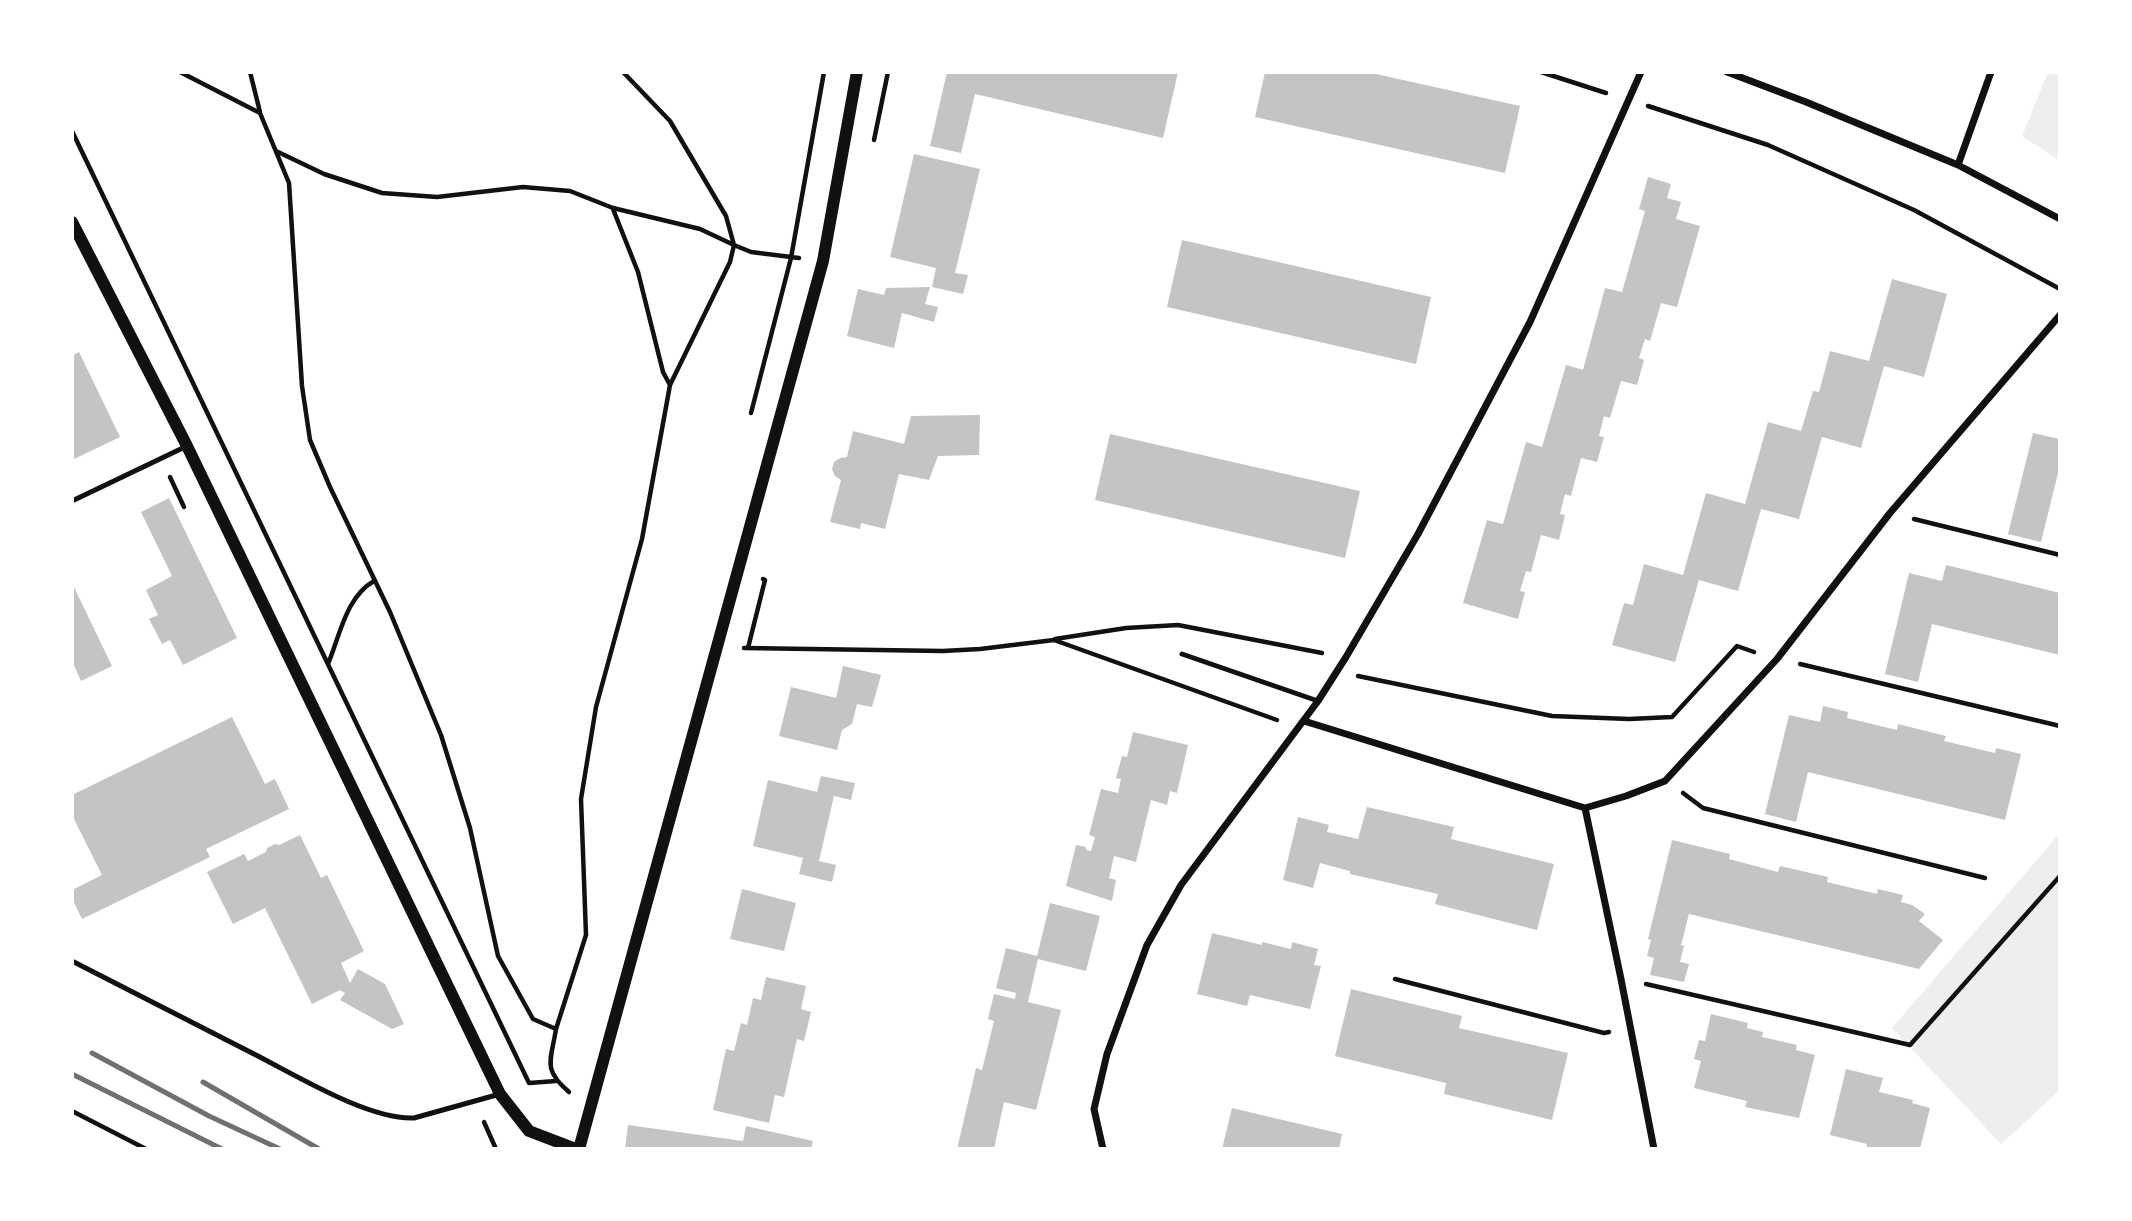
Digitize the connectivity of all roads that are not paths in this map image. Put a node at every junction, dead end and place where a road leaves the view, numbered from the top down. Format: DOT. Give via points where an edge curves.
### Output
graph roads {
  1 [pos="858,72"];
  2 [pos="1641,72"];
  3 [pos="1727,72"];
  4 [pos="1991,72"];
  5 [pos="1958,165"];
  6 [pos="2060,219"];
  7 [pos="72,222"];
  8 [pos="2060,315"];
  9 [pos="187,446"];
  10 [pos="72,501"];
  11 [pos="1182,654"];
  12 [pos="1318,701"];
  13 [pos="1301,724"];
  14 [pos="1585,808"];
  15 [pos="72,961"];
  16 [pos="500,1094"];
  17 [pos="577,1149"];
  18 [pos="1103,1149"];
  19 [pos="1654,1149"];
  1 -- 17 [label="street" via="823,261"];
  2 -- 12 [label="street" via="1530,322 1418,534"];
  3 -- 5 [label="street"];
  4 -- 5 [label="street"];
  5 -- 6 [label="street"];
  7 -- 9 [label="street"];
  8 -- 14 [label="street" via="1889,513 1777,659 1665,781"];
  9 -- 10 [label="lane"];
  9 -- 16 [label="street"];
  11 -- 12 [label="lane"];
  12 -- 13 [label="street"];
  13 -- 14 [label="street"];
  13 -- 18 [label="street" via="1181,885 1147,945 1107,1054 1094,1109"];
  14 -- 19 [label="street"];
  15 -- 16 [label="lane" via="298,1076 387,1115 400,1119 427,1116"];
  16 -- 17 [label="street" via="530,1131"];
}
